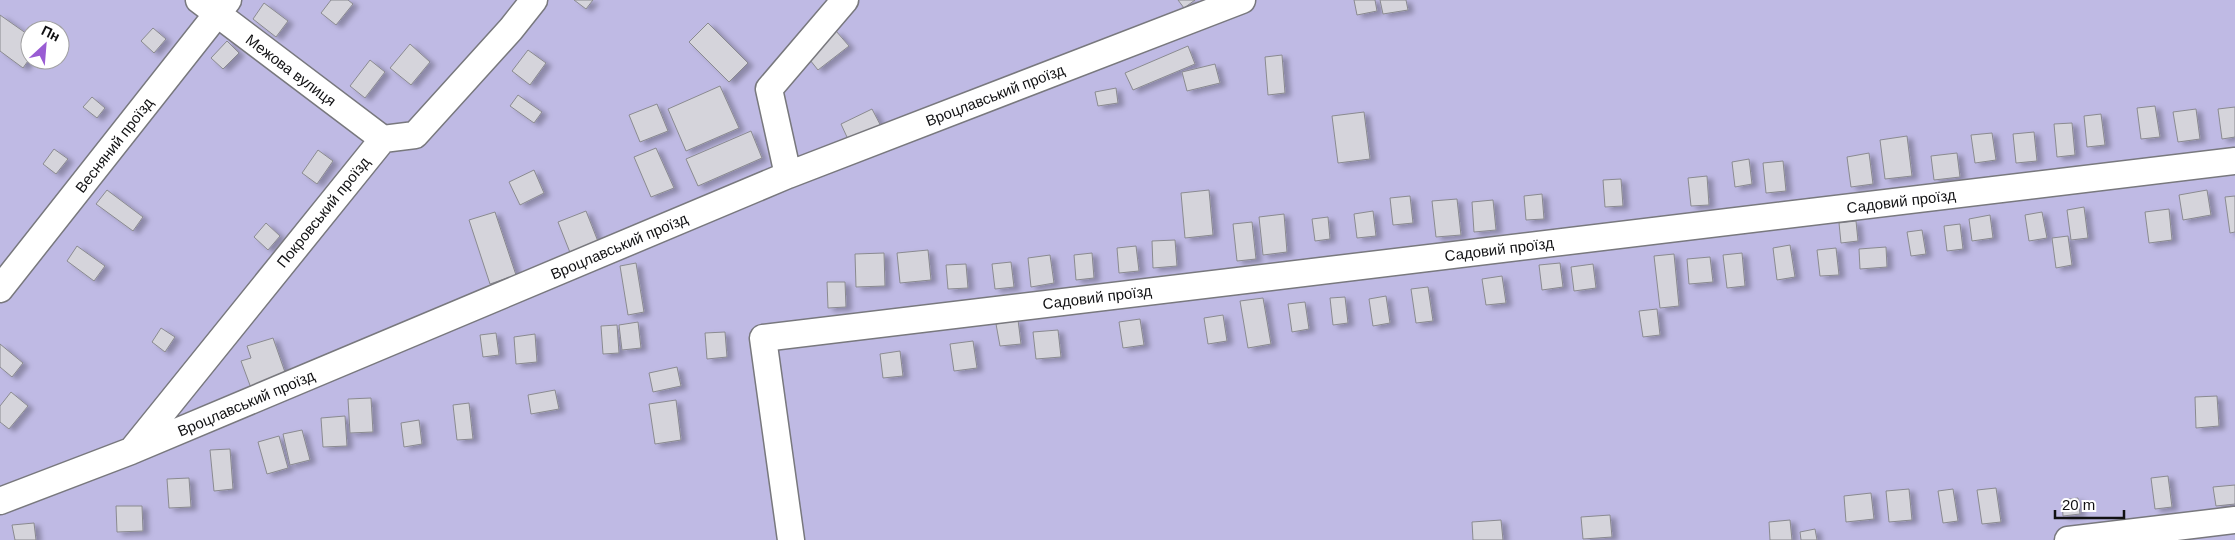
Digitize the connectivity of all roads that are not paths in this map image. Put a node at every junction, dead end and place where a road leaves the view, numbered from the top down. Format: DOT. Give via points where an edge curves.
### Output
graph roads {
  1 [pos="534,0"];
  2 [pos="845,0"];
  3 [pos="1242,0"];
  4 [pos="215,5"];
  5 [pos="383,138"];
  6 [pos="2235,161"];
  7 [pos="788,174"];
  8 [pos="0,289"];
  9 [pos="131,451"];
  10 [pos="0,501"];
  11 [pos="2235,520"];
  12 [pos="791,540"];
  13 [pos="2068,540"];
  1 -- 5 [label="street" via="414,135"];
  2 -- 7 [label="street" via="769,89"];
  3 -- 7 [label="street, Вроцлавський проїзд"];
  4 -- 5 [label="street, Межова вулиця"];
  4 -- 8 [label="street, Весняний проїзд"];
  5 -- 9 [label="street, Покровський проїзд"];
  6 -- 12 [label="street, Садовий проїзд" via="763,338"];
  7 -- 9 [label="street, Вроцлавський проїзд"];
  9 -- 10 [label="street, Вроцлавський проїзд"];
  11 -- 13 [label="street"];
}
